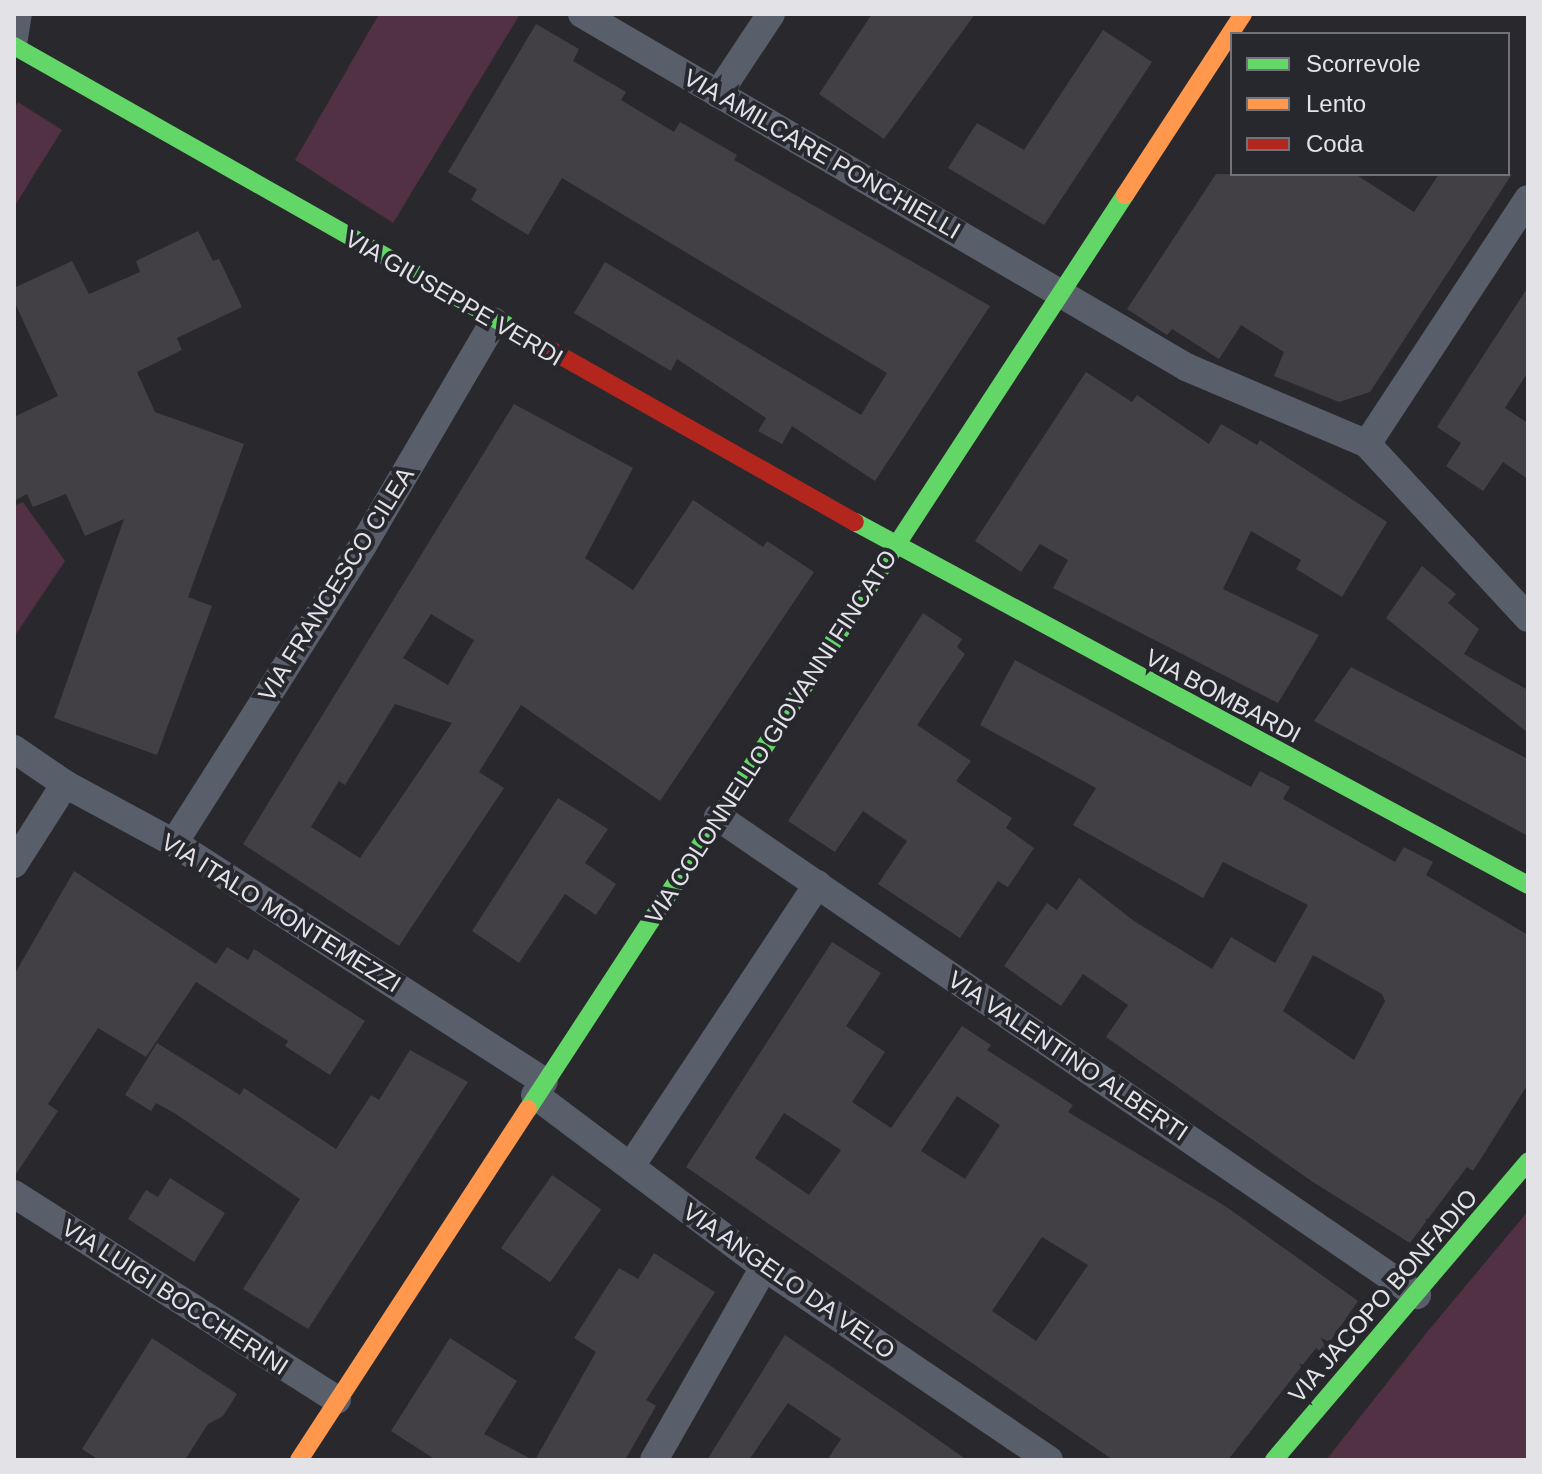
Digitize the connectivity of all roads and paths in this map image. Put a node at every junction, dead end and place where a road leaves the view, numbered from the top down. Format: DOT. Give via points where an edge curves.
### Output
graph roads {
  1 [pos="18,14"];
  2 [pos="582,14"];
  3 [pos="771,14"];
  4 [pos="1243,14"];
  5 [pos="1231,32"];
  6 [pos="1230,34"];
  7 [pos="14,38"];
  8 [pos="14,46"];
  9 [pos="718,94"];
  10 [pos="1528,199"];
  11 [pos="1063,295"];
  12 [pos="494,322"];
  13 [pos="1367,444"];
  14 [pos="897,545"];
  15 [pos="1528,618"];
  16 [pos="14,749"];
  17 [pos="65,784"];
  18 [pos="718,817"];
  19 [pos="174,843"];
  20 [pos="14,864"];
  21 [pos="818,884"];
  22 [pos="1528,885"];
  23 [pos="540,1088"];
  24 [pos="1528,1162"];
  25 [pos="631,1166"];
  26 [pos="14,1194"];
  27 [pos="764,1267"];
  28 [pos="1417,1295"];
  29 [pos="337,1400"];
  30 [pos="299,1460"];
  31 [pos="654,1460"];
  32 [pos="1049,1460"];
  33 [pos="1274,1460"];
  1 -- 7 [label="street"];
  2 -- 9 [label="street, VIA AMILCARE PONCHIELLI"];
  3 -- 9 [label="street"];
  4 -- 5 [label="street, VIA COLONNELLO GIOVANNI FINCATO"];
  6 -- 11 [label="street, VIA COLONNELLO GIOVANNI FINCATO"];
  8 -- 12 [label="street, VIA GIUSEPPE VERDI"];
  9 -- 11 [label="street, VIA AMILCARE PONCHIELLI"];
  10 -- 13 [label="street"];
  11 -- 13 [label="street, VIA AMILCARE PONCHIELLI" via="1186,367"];
  11 -- 14 [label="street, VIA COLONNELLO GIOVANNI FINCATO"];
  12 -- 14 [label="street, VIA GIUSEPPE VERDI"];
  12 -- 19 [label="street, VIA FRANCESCO CILEA" via="363,545"];
  13 -- 15 [label="street"];
  14 -- 18 [label="street, VIA COLONNELLO GIOVANNI FINCATO"];
  14 -- 22 [label="street, VIA BOMBARDI"];
  16 -- 17 [label="street, VIA ITALO MONTEMEZZI"];
  17 -- 19 [label="street, VIA ITALO MONTEMEZZI"];
  17 -- 20 [label="street"];
  18 -- 21 [label="street, VIA VALENTINO ALBERTI"];
  18 -- 23 [label="street, VIA COLONNELLO GIOVANNI FINCATO"];
  19 -- 23 [label="street, VIA ITALO MONTEMEZZI"];
  21 -- 25 [label="street"];
  21 -- 28 [label="street, VIA VALENTINO ALBERTI"];
  23 -- 25 [label="street, VIA ANGELO DA VELO"];
  23 -- 29 [label="street, VIA COLONNELLO GIOVANNI FINCATO"];
  24 -- 28 [label="street, VIA JACOPO BONFADIO"];
  25 -- 27 [label="street, VIA ANGELO DA VELO"];
  26 -- 29 [label="street, VIA LUIGI BOCCHERINI"];
  27 -- 31 [label="street"];
  27 -- 32 [label="street, VIA ANGELO DA VELO"];
  28 -- 33 [label="street, VIA JACOPO BONFADIO"];
  29 -- 30 [label="street, VIA COLONNELLO GIOVANNI FINCATO"];
}
